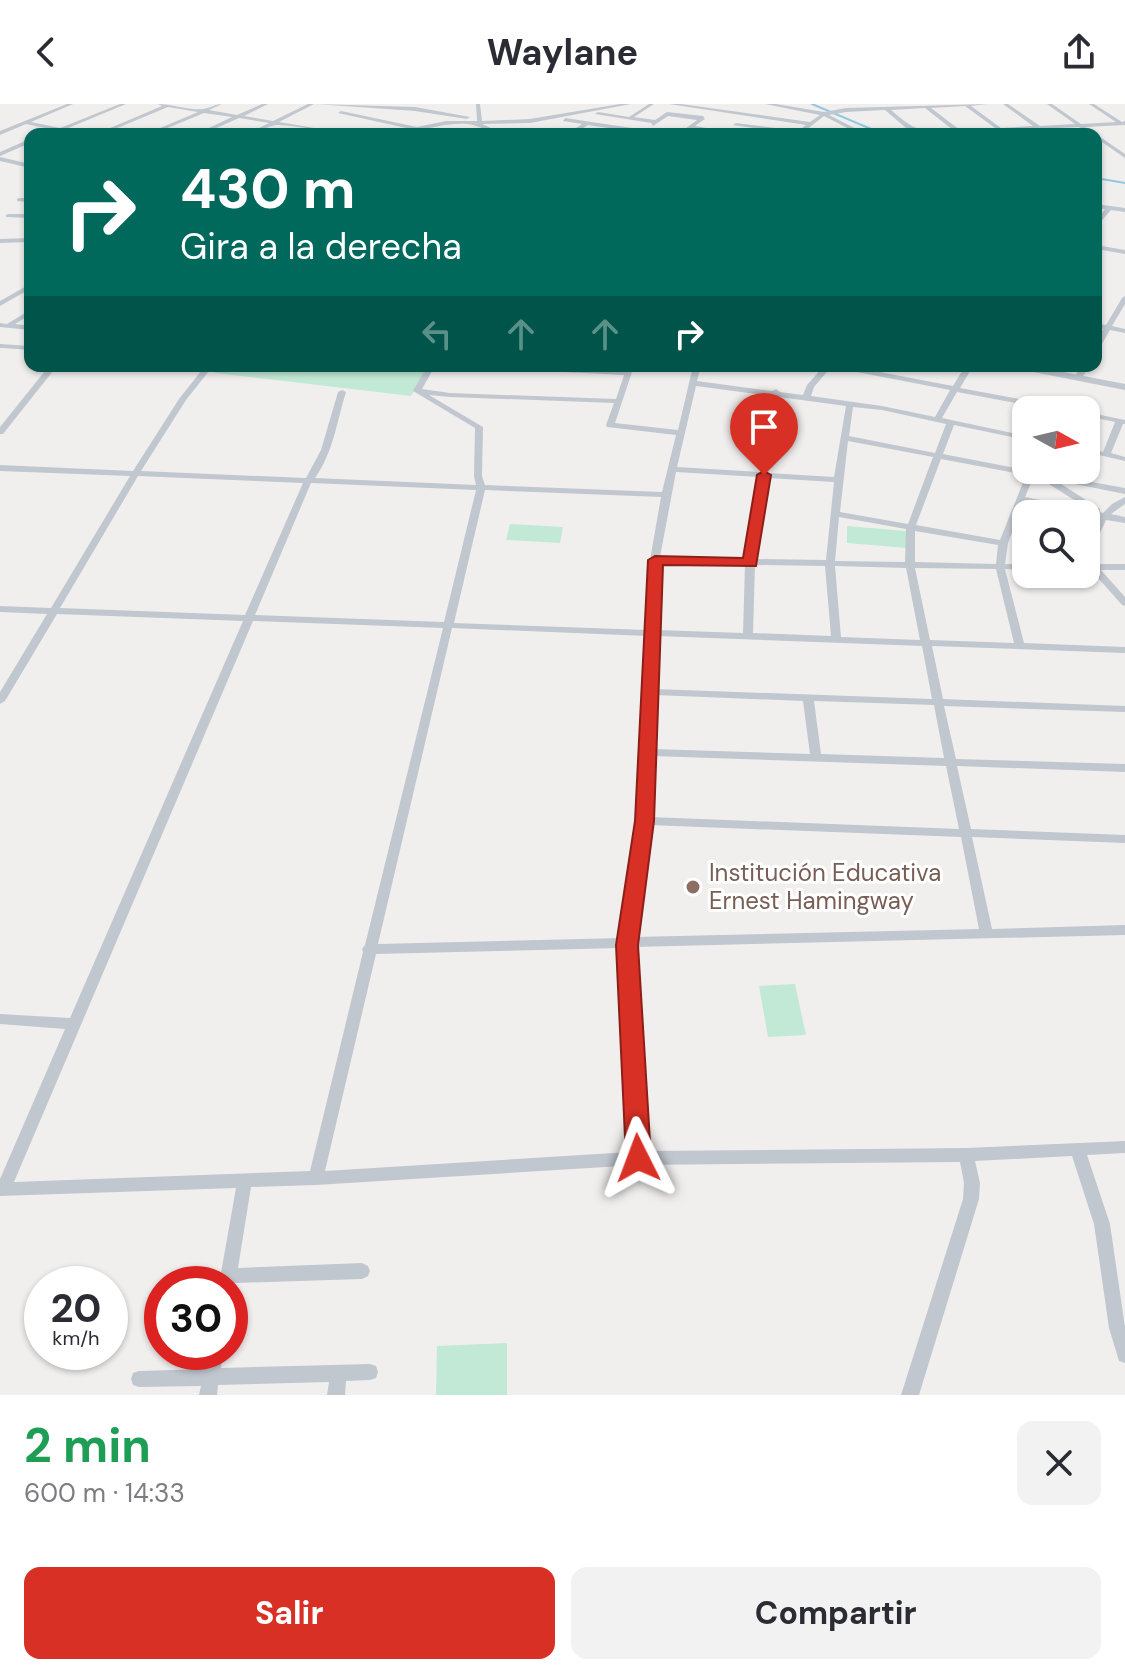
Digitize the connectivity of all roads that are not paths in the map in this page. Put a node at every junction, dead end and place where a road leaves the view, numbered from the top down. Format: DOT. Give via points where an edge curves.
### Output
graph roads {
  1 [pos="71,104"];
  2 [pos="124,104"];
  3 [pos="166,104"];
  4 [pos="220,104"];
  5 [pos="266,104"];
  6 [pos="315,104"];
  7 [pos="430,104"];
  8 [pos="478,104"];
  9 [pos="629,104"];
  10 [pos="652,104"];
  11 [pos="671,104"];
  12 [pos="722,104"];
  13 [pos="767,104"];
  14 [pos="840,104"];
  15 [pos="965,104"];
  16 [pos="985,104"];
  17 [pos="1005,104"];
  18 [pos="1049,104"];
  19 [pos="1091,104"];
  20 [pos="925,105"];
  21 [pos="884,106"];
  22 [pos="366,107"];
  23 [pos="793,107"];
  24 [pos="714,110"];
  25 [pos="846,110"];
  26 [pos="203,111"];
  27 [pos="642,111"];
  28 [pos="587,112"];
  29 [pos="450,114"];
  30 [pos="667,114"];
  31 [pos="824,114"];
  32 [pos="748,115"];
  33 [pos="237,117"];
  34 [pos="764,117"];
  35 [pos="553,118"];
  36 [pos="630,118"];
  37 [pos="701,119"];
  38 [pos="468,121"];
  39 [pos="25,122"];
  40 [pos="480,122"];
  41 [pos="656,122"];
  42 [pos="273,123"];
  43 [pos="587,123"];
  44 [pos="810,124"];
  45 [pos="1123,124"];
  46 [pos="736,125"];
  47 [pos="1079,125"];
  48 [pos="616,127"];
  49 [pos="690,127"];
  50 [pos="1038,127"];
  51 [pos="56,128"];
  52 [pos="64,128"];
  53 [pos="112,128"];
  54 [pos="163,128"];
  55 [pos="212,128"];
  56 [pos="263,128"];
  57 [pos="306,128"];
  58 [pos="419,128"];
  59 [pos="490,128"];
  60 [pos="579,128"];
  61 [pos="622,128"];
  62 [pos="647,128"];
  63 [pos="697,128"];
  64 [pos="732,128"];
  65 [pos="763,128"];
  66 [pos="805,128"];
  67 [pos="854,128"];
  68 [pos="912,128"];
  69 [pos="953,128"];
  70 [pos="998,128"];
  71 [pos="1031,128"];
  72 [pos="1084,128"];
  73 [pos="0,133"];
  74 [pos="1102,140"];
  75 [pos="24,144"];
  76 [pos="0,156"];
  77 [pos="1125,156"];
  78 [pos="24,163"];
  79 [pos="19,200"];
  80 [pos="24,200"];
  81 [pos="1102,207"];
  82 [pos="1109,208"];
  83 [pos="1125,210"];
  84 [pos="8,216"];
  85 [pos="24,216"];
  86 [pos="1102,217"];
  87 [pos="24,240"];
  88 [pos="0,241"];
  89 [pos="1102,248"];
  90 [pos="1125,252"];
  91 [pos="24,290"];
  92 [pos="1125,298"];
  93 [pos="0,304"];
  94 [pos="24,315"];
  95 [pos="4,326"];
  96 [pos="1102,326"];
  97 [pos="1108,327"];
  98 [pos="24,328"];
  99 [pos="1125,331"];
  100 [pos="1102,337"];
  101 [pos="3,346"];
  102 [pos="24,348"];
  103 [pos="48,372"];
  104 [pos="205,372"];
  105 [pos="427,372"];
  106 [pos="629,372"];
  107 [pos="696,372"];
  108 [pos="823,372"];
  109 [pos="867,372"];
  110 [pos="965,372"];
  111 [pos="1048,372"];
  112 [pos="1082,372"];
  113 [pos="1078,378"];
  114 [pos="694,383"];
  115 [pos="1125,387"];
  116 [pos="953,389"];
  117 [pos="776,391"];
  118 [pos="342,392"];
  119 [pos="419,392"];
  120 [pos="807,396"];
  121 [pos="1012,400"];
  122 [pos="618,401"];
  123 [pos="850,403"];
  124 [pos="1100,417"];
  125 [pos="937,419"];
  126 [pos="1122,421"];
  127 [pos="951,422"];
  128 [pos="0,432"];
  129 [pos="681,433"];
  130 [pos="1012,435"];
  131 [pos="845,438"];
  132 [pos="1100,454"];
  133 [pos="940,455"];
  134 [pos="1106,455"];
  135 [pos="1125,459"];
  136 [pos="0,468"];
  137 [pos="1012,468"];
  138 [pos="672,469"];
  139 [pos="136,473"];
  140 [pos="764,475"];
  141 [pos="838,480"];
  142 [pos="308,481"];
  143 [pos="1028,484"];
  144 [pos="1053,484"];
  145 [pos="1091,484"];
  146 [pos="481,488"];
  147 [pos="1125,491"];
  148 [pos="666,495"];
  149 [pos="1021,499"];
  150 [pos="1125,500"];
  151 [pos="835,514"];
  152 [pos="1103,515"];
  153 [pos="1125,520"];
  154 [pos="1100,525"];
  155 [pos="911,527"];
  156 [pos="1003,543"];
  157 [pos="655,560"];
  158 [pos="750,563"];
  159 [pos="830,565"];
  160 [pos="910,566"];
  161 [pos="1000,567"];
  162 [pos="1012,567"];
  163 [pos="1100,567"];
  164 [pos="1125,567"];
  165 [pos="1100,579"];
  166 [pos="1125,603"];
  167 [pos="0,609"];
  168 [pos="53,612"];
  169 [pos="250,617"];
  170 [pos="446,623"];
  171 [pos="652,632"];
  172 [pos="748,635"];
  173 [pos="836,639"];
  174 [pos="927,644"];
  175 [pos="1020,647"];
  176 [pos="1125,650"];
  177 [pos="651,692"];
  178 [pos="808,698"];
  179 [pos="0,701"];
  180 [pos="939,703"];
  181 [pos="1125,709"];
  182 [pos="648,752"];
  183 [pos="816,757"];
  184 [pos="951,761"];
  185 [pos="1125,768"];
  186 [pos="644,821"];
  187 [pos="966,833"];
  188 [pos="1125,839"];
  189 [pos="1125,930"];
  190 [pos="986,931"];
  191 [pos="627,945"];
  192 [pos="368,949"];
  193 [pos="0,1019"];
  194 [pos="72,1024"];
  195 [pos="1125,1147"];
  196 [pos="1077,1149"];
  197 [pos="966,1155"];
  198 [pos="638,1158"];
  199 [pos="316,1178"];
  200 [pos="245,1180"];
  201 [pos="2,1189"];
  202 [pos="230,1266"];
  203 [pos="362,1271"];
  204 [pos="248,1279"];
  205 [pos="1125,1355"];
  206 [pos="212,1370"];
  207 [pos="338,1372"];
  208 [pos="370,1372"];
  209 [pos="211,1376"];
  210 [pos="139,1379"];
  211 [pos="208,1395"];
  212 [pos="336,1395"];
  213 [pos="910,1395"];
  1 -- 39 [label="street"];
  2 -- 52 [label="street"];
  3 -- 26 [label="street"];
  3 -- 53 [label="street"];
  4 -- 26 [label="street"];
  5 -- 33 [label="street"];
  6 -- 22 [label="street"];
  6 -- 42 [label="street"];
  7 -- 29 [label="street"];
  8 -- 40 [label="street"];
  9 -- 28 [label="street"];
  10 -- 27 [label="street"];
  11 -- 24 [label="street"];
  12 -- 24 [label="street"];
  13 -- 23 [label="street"];
  14 -- 25 [label="street"];
  15 -- 16 [label="street"];
  15 -- 20 [label="street"];
  15 -- 70 [label="street"];
  17 -- 50 [label="street"];
  18 -- 47 [label="street"];
  19 -- 45 [label="street"];
  20 -- 21 [label="street"];
  20 -- 69 [label="street"];
  21 -- 25 [label="street"];
  21 -- 68 [label="street"];
  22 -- 29 [label="street"];
  22 -- 58 [label="street" via="341,113"];
  23 -- 31 [label="street"];
  23 -- 34 [label="street"];
  24 -- 32 [label="street"];
  24 -- 37 [label="street"];
  25 -- 31 [label="street"];
  26 -- 33 [label="street"];
  26 -- 54 [label="street"];
  27 -- 30 [label="street"];
  27 -- 36 [label="street"];
  28 -- 35 [label="street"];
  28 -- 36 [label="street"];
  29 -- 38 [label="street"];
  29 -- 40 [label="street"];
  30 -- 37 [label="street"];
  30 -- 41 [label="street"];
  31 -- 44 [label="street"];
  31 -- 67 [label="street"];
  32 -- 34 [label="street"];
  32 -- 46 [label="street"];
  33 -- 42 [label="street"];
  33 -- 55 [label="street"];
  34 -- 44 [label="street"];
  35 -- 40 [label="street"];
  35 -- 43 [label="street"];
  36 -- 41 [label="street"];
  37 -- 49 [label="street"];
  38 -- 40 [label="street"];
  38 -- 58 [label="street"];
  39 -- 51 [label="street"];
  39 -- 73 [label="street"];
  40 -- 59 [label="street"];
  41 -- 62 [label="street"];
  42 -- 56 [label="street"];
  42 -- 57 [label="street"];
  43 -- 48 [label="street"];
  43 -- 60 [label="street"];
  44 -- 66 [label="street"];
  45 -- 47 [label="street"];
  46 -- 64 [label="street"];
  46 -- 65 [label="street"];
  47 -- 50 [label="street"];
  47 -- 72 [label="street"];
  48 -- 61 [label="street"];
  49 -- 63 [label="street"];
  50 -- 71 [label="street"];
  74 -- 77 [label="street"];
  75 -- 76 [label="street"];
  76 -- 78 [label="street"];
  79 -- 80 [label="street"];
  81 -- 82 [label="street"];
  82 -- 83 [label="street"];
  82 -- 86 [label="street"];
  84 -- 85 [label="street"];
  87 -- 88 [label="street"];
  89 -- 90 [label="street"];
  91 -- 93 [label="street"];
  92 -- 97 [label="street"];
  94 -- 95 [label="street"];
  95 -- 98 [label="street"];
  96 -- 97 [label="street"];
  97 -- 99 [label="street"];
  97 -- 100 [label="street"];
  101 -- 102 [label="street"];
  103 -- 128 [label="street"];
  104 -- 139 [label="street"];
  105 -- 119 [label="street" via="416,388"];
  106 -- 122 [label="street"];
  107 -- 114 [label="street"];
  108 -- 120 [label="street"];
  109 -- 116 [label="street"];
  110 -- 116 [label="street"];
  111 -- 113 [label="street"];
  112 -- 113 [label="street"];
  113 -- 115 [label="street"];
  114 -- 117 [label="street"];
  114 -- 129 [label="street"];
  116 -- 121 [label="street"];
  116 -- 125 [label="street"];
  117 -- 120 [label="street"];
  117 -- 140 [label="street"];
  118 -- 142 [label="street" via="325,453"];
  119 -- 122 [label="street"];
  119 -- 146 [label="street" via="479,427"];
  120 -- 123 [label="street"];
  122 -- 129 [label="street" via="610,425"];
  123 -- 125 [label="street"];
  123 -- 131 [label="street"];
  124 -- 126 [label="street"];
  125 -- 127 [label="street"];
  126 -- 134 [label="street"];
  127 -- 130 [label="street"];
  127 -- 133 [label="street"];
  129 -- 138 [label="street"];
  131 -- 133 [label="street"];
  131 -- 141 [label="street"];
  132 -- 134 [label="street"];
  133 -- 137 [label="street"];
  133 -- 155 [label="street"];
  134 -- 135 [label="street"];
  136 -- 139 [label="street"];
  138 -- 140 [label="street"];
  138 -- 148 [label="street"];
  139 -- 142 [label="street"];
  139 -- 168 [label="street"];
  140 -- 141 [label="street"];
  140 -- 158 [label="street"];
  141 -- 151 [label="street"];
  142 -- 146 [label="street"];
  142 -- 169 [label="street"];
  143 -- 149 [label="street"];
  144 -- 152 [label="street"];
  145 -- 147 [label="street"];
  146 -- 148 [label="street"];
  146 -- 170 [label="street"];
  148 -- 157 [label="street"];
  149 -- 152 [label="street"];
  149 -- 156 [label="street"];
  150 -- 152 [label="street"];
  151 -- 155 [label="street"];
  151 -- 159 [label="street"];
  152 -- 153 [label="street"];
  152 -- 154 [label="street"];
  155 -- 156 [label="street"];
  155 -- 160 [label="street"];
  156 -- 161 [label="street"];
  157 -- 158 [label="street"];
  157 -- 171 [label="street"];
  158 -- 159 [label="street"];
  158 -- 172 [label="street"];
  159 -- 160 [label="street"];
  159 -- 173 [label="street"];
  160 -- 161 [label="street"];
  160 -- 174 [label="street"];
  161 -- 162 [label="street"];
  161 -- 175 [label="street"];
  163 -- 164 [label="street"];
  165 -- 166 [label="street"];
  167 -- 168 [label="street"];
  168 -- 169 [label="street"];
  168 -- 179 [label="street"];
  169 -- 170 [label="street"];
  169 -- 194 [label="street"];
  170 -- 171 [label="street"];
  170 -- 192 [label="street"];
  171 -- 172 [label="street"];
  171 -- 177 [label="street"];
  172 -- 173 [label="street"];
  173 -- 174 [label="street"];
  174 -- 175 [label="street"];
  174 -- 180 [label="street"];
  175 -- 176 [label="street"];
  177 -- 178 [label="street"];
  177 -- 182 [label="street"];
  178 -- 180 [label="street"];
  178 -- 183 [label="street"];
  180 -- 181 [label="street"];
  180 -- 184 [label="street"];
  182 -- 183 [label="street"];
  182 -- 186 [label="street"];
  183 -- 184 [label="street"];
  184 -- 185 [label="street"];
  184 -- 187 [label="street"];
  186 -- 187 [label="street"];
  186 -- 191 [label="street"];
  187 -- 188 [label="street"];
  187 -- 190 [label="street"];
  189 -- 190 [label="street"];
  190 -- 191 [label="street"];
  191 -- 192 [label="street"];
  191 -- 198 [label="street"];
  192 -- 199 [label="street"];
  193 -- 194 [label="street"];
  194 -- 201 [label="street"];
  195 -- 196 [label="street"];
  196 -- 197 [label="street"];
  196 -- 205 [label="street" via="1102,1224"];
  197 -- 198 [label="street"];
  197 -- 213 [label="street" via="971,1199"];
  198 -- 199 [label="street"];
  199 -- 200 [label="street"];
  200 -- 201 [label="street"];
  200 -- 202 [label="street"];
  203 -- 204 [label="street"];
  206 -- 209 [label="street"];
  207 -- 208 [label="street"];
  207 -- 209 [label="street"];
  207 -- 212 [label="street"];
  209 -- 210 [label="street"];
  209 -- 211 [label="street"];
}
